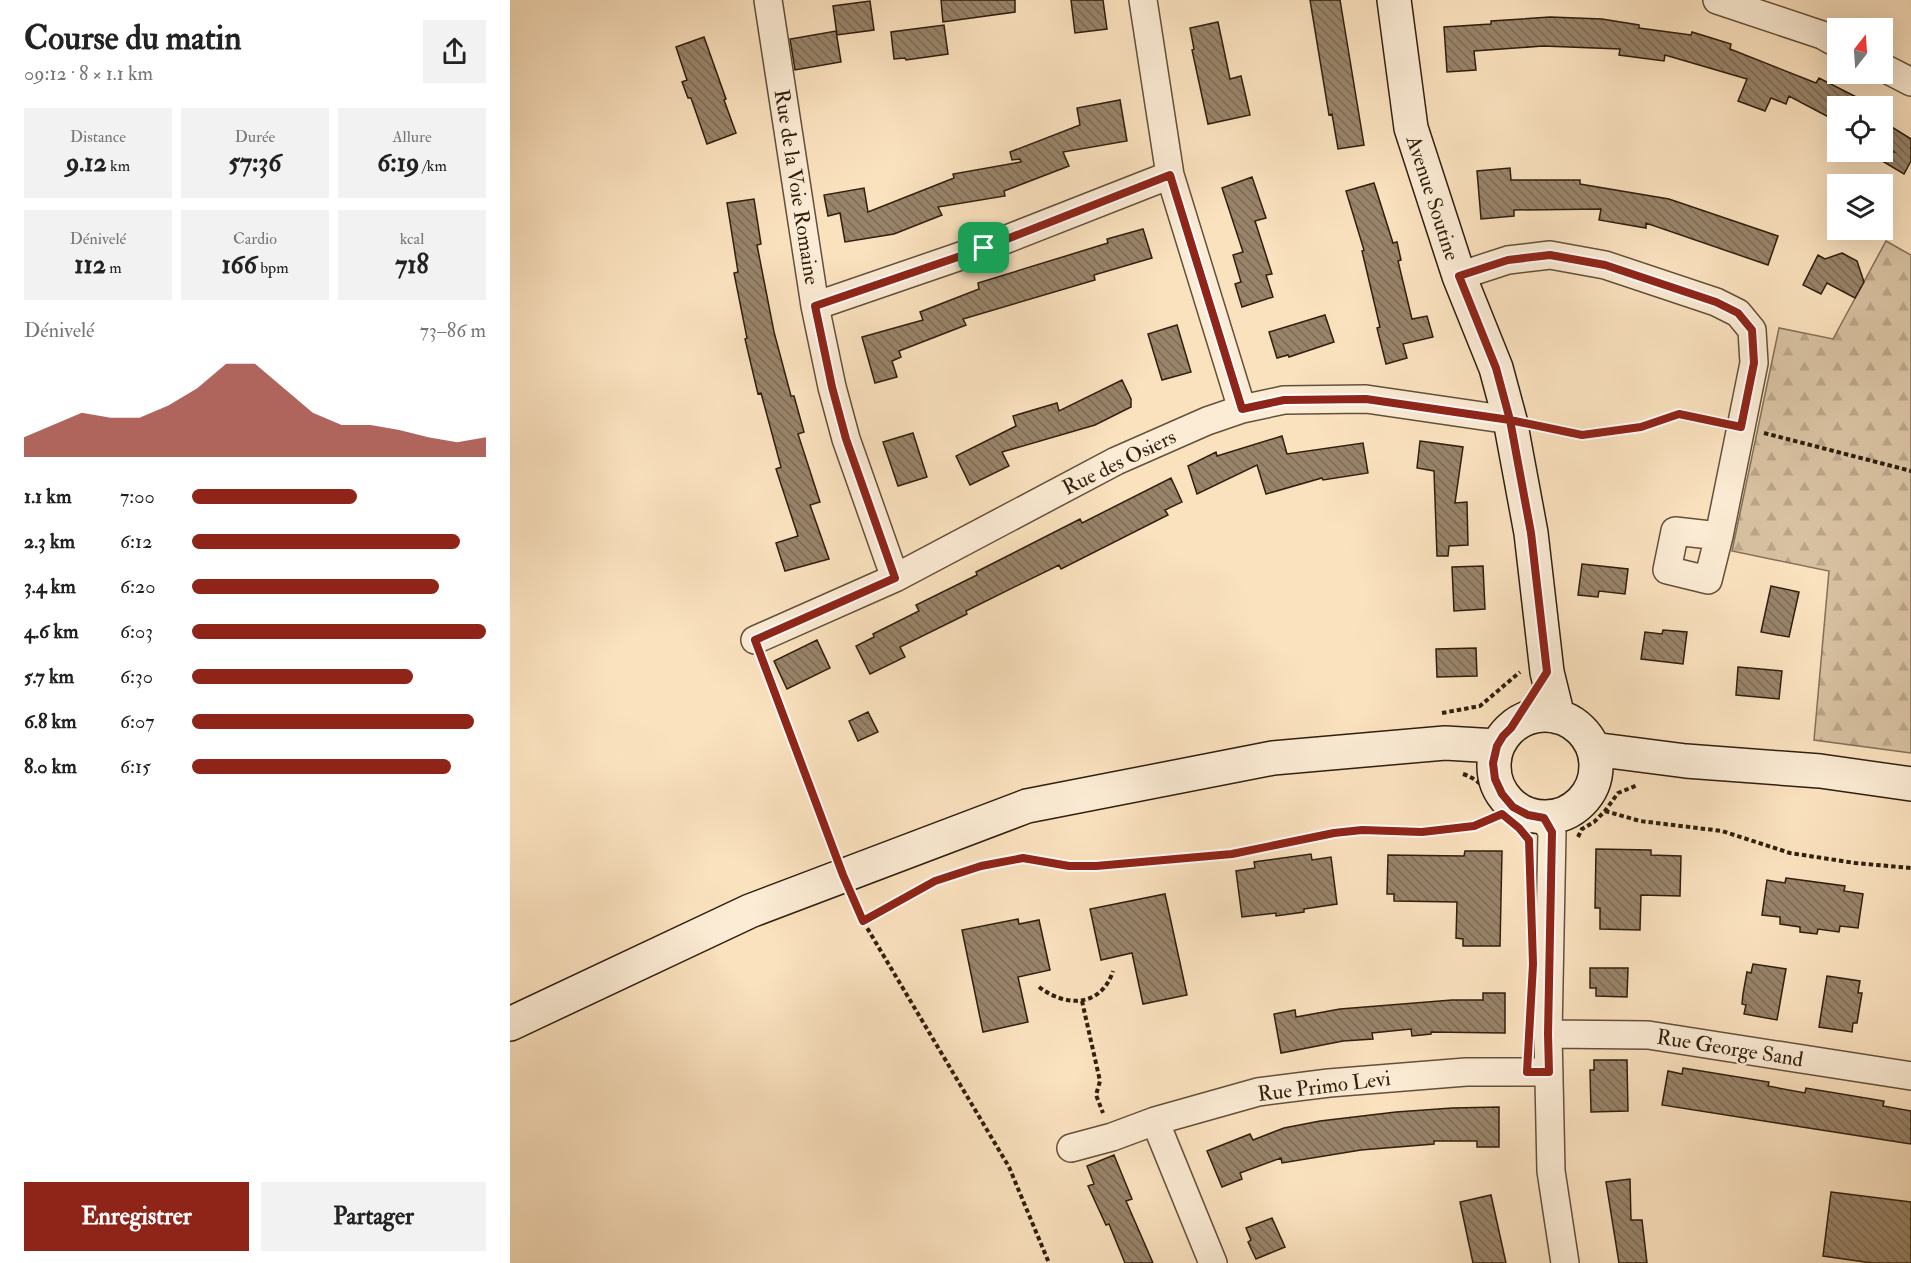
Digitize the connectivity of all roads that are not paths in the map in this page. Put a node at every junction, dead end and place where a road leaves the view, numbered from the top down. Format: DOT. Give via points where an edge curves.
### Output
graph roads {
  1 [pos="768,0"];
  2 [pos="1143,0"];
  3 [pos="1394,0"];
  4 [pos="1717,0"];
  5 [pos="1827,38"];
  6 [pos="1893,73"];
  7 [pos="1911,82"];
  8 [pos="1170,175"];
  9 [pos="1459,276"];
  10 [pos="815,306"];
  11 [pos="1242,409"];
  12 [pos="1510,420"];
  13 [pos="1719,536"];
  14 [pos="895,578"];
  15 [pos="755,640"];
  16 [pos="1547,672"];
  17 [pos="1558,717"];
  18 [pos="1504,737"];
  19 [pos="1593,748"];
  20 [pos="1911,784"];
  21 [pos="1534,826"];
  22 [pos="510,1024"];
  23 [pos="1548,1034"];
  24 [pos="1549,1072"];
  25 [pos="1911,1076"];
  26 [pos="1155,1121"];
  27 [pos="1071,1148"];
  28 [pos="1213,1263"];
  29 [pos="1565,1263"];
  1 -- 10 [label="street, Rue de la Voie Romaine"];
  2 -- 8 [label="street"];
  3 -- 9 [label="street, Avenue Soutine" via="1411,128"];
  4 -- 5 [label="street"];
  6 -- 7 [label="street"];
  8 -- 10 [label="street" via="984,248"];
  8 -- 11 [label="street"];
  9 -- 12 [label="street, Avenue Soutine" via="1496,368"];
  9 -- 13 [label="street" via="1508,260 1550,255 1605,265 1738,313 1752,330 1754,363"];
  10 -- 14 [label="street, Rue de la Voie Romaine" via="846,439"];
  11 -- 12 [label="street, Rue des Osiers" via="1284,400 1366,399"];
  11 -- 14 [label="street, Rue des Osiers" via="1116,461"];
  12 -- 16 [label="street, Avenue Soutine" via="1531,533"];
  14 -- 15 [label="street, Rue des Osiers"];
  16 -- 17 [label="street, Avenue Soutine"];
  16 -- 18 [label="street"];
  17 -- 18 [label="street" via="1534,716"];
  17 -- 19 [label="street" via="1585,734"];
  18 -- 21 [label="street" via="1493,763 1495,779 1502,794 1513,807 1528,815"];
  18 -- 22 [label="street" via="1273,758 1027,806 750,911"];
  19 -- 20 [label="street"];
  19 -- 21 [label="street" via="1594,781 1587,796 1568,812"];
  21 -- 23 [label="street" via="1552,832"];
  23 -- 24 [label="street"];
  23 -- 25 [label="street, Rue George Sand" via="1648,1035"];
  24 -- 26 [label="street, Rue Primo Levi" via="1466,1072 1329,1083 1258,1092"];
  24 -- 29 [label="street" via="1551,1171"];
  26 -- 27 [label="street, Rue Primo Levi"];
  26 -- 28 [label="street"];
}
